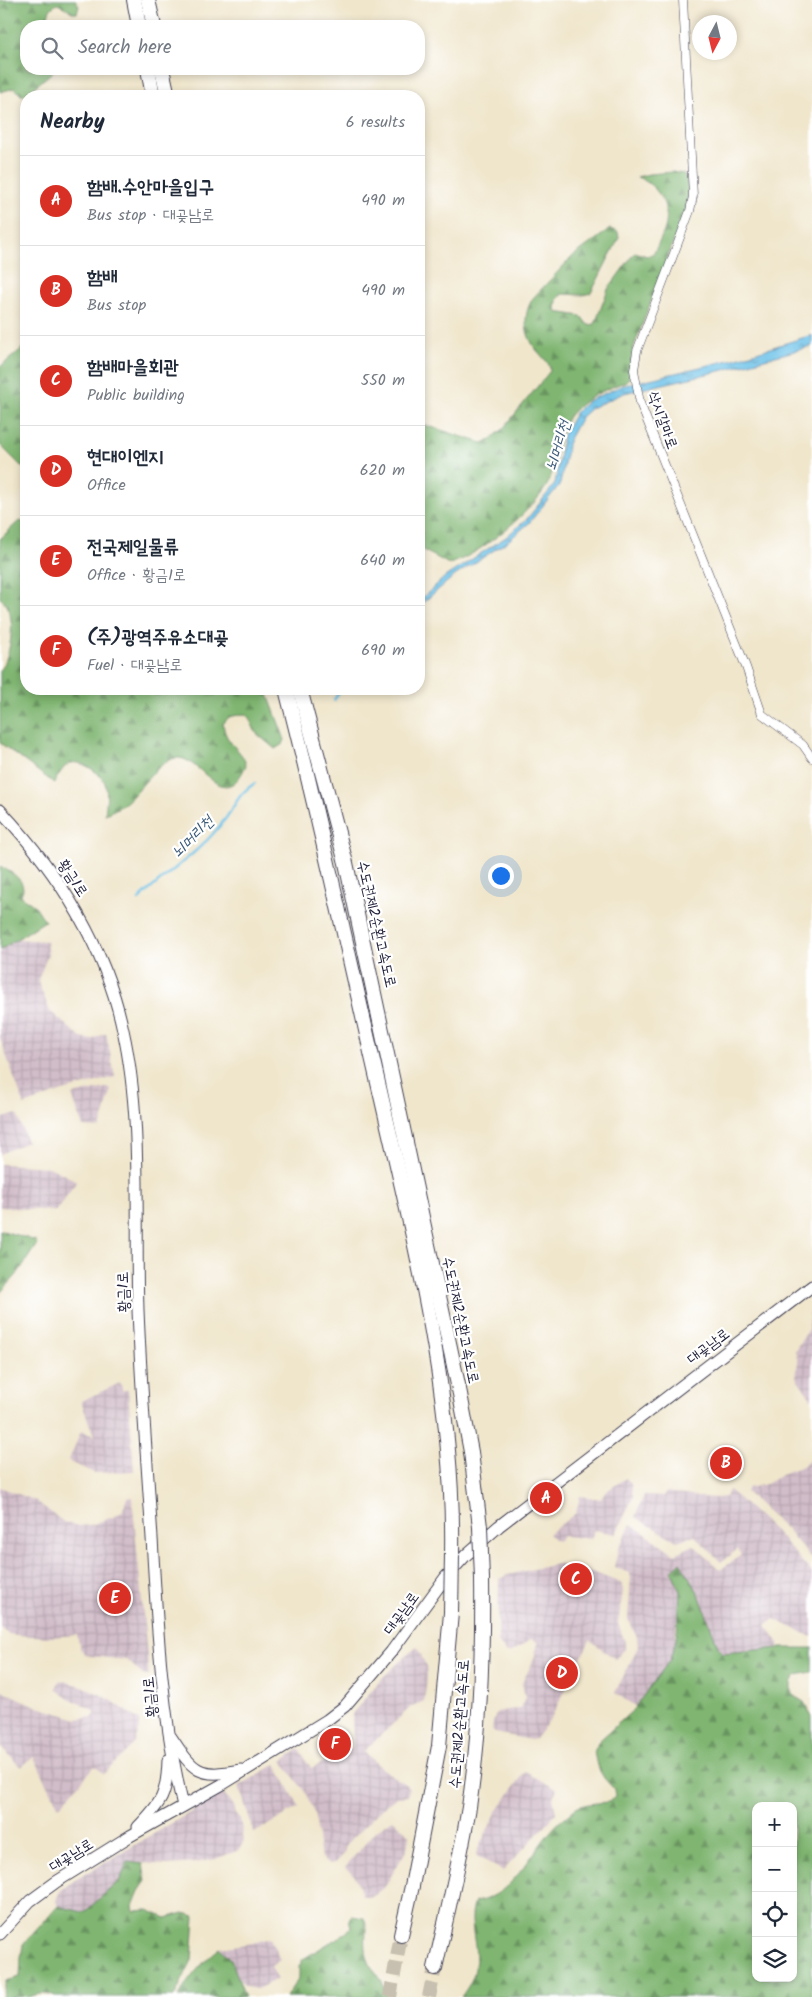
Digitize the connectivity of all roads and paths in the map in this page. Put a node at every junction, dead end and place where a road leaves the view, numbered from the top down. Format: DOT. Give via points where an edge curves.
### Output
graph roads {
  1 [pos="134,0"];
  2 [pos="148,0"];
  3 [pos="683,0"];
  4 [pos="138,20"];
  5 [pos="153,20"];
  6 [pos="149,75"];
  7 [pos="163,75"];
  8 [pos="152,90"];
  9 [pos="167,90"];
  10 [pos="288,695"];
  11 [pos="302,695"];
  12 [pos="812,758"];
  13 [pos="0,810"];
  14 [pos="812,1286"];
  15 [pos="169,1734"];
  16 [pos="246,1769"];
  17 [pos="183,1806"];
  18 [pos="130,1836"];
  19 [pos="0,1934"];
  20 [pos="401,1935"];
  21 [pos="435,1968"];
  1 -- 4 [label="highway"];
  2 -- 5 [label="highway"];
  3 -- 12 [label="street, 삭시갈마로" via="693,196 637,351 635,381 639,399 762,714 803,745"];
  6 -- 8 [label="highway"];
  7 -- 9 [label="highway"];
  10 -- 20 [label="highway, 수도권제2순환고속도로, bridge" via="314,797 426,1299 444,1408 449,1467 451,1613 438,1746"];
  11 -- 21 [label="highway, 수도권제2순환고속도로, bridge" via="371,973 460,1394 480,1527 480,1684 469,1806"];
  13 -- 15 [label="street, 황금1로" via="35,849 79,915 110,985 123,1029 132,1094 140,1364"];
  14 -- 16 [label="street, 대곶남로" via="493,1531 445,1578 391,1652 345,1706"];
  15 -- 16 [label="street" via="196,1769 219,1774"];
  15 -- 17 [label="street, 황금1로"];
  15 -- 18 [label="street" via="164,1796"];
  16 -- 17 [label="street, 대곶남로"];
  17 -- 18 [label="street, 대곶남로"];
  18 -- 19 [label="street, 대곶남로" via="44,1890"];
}
